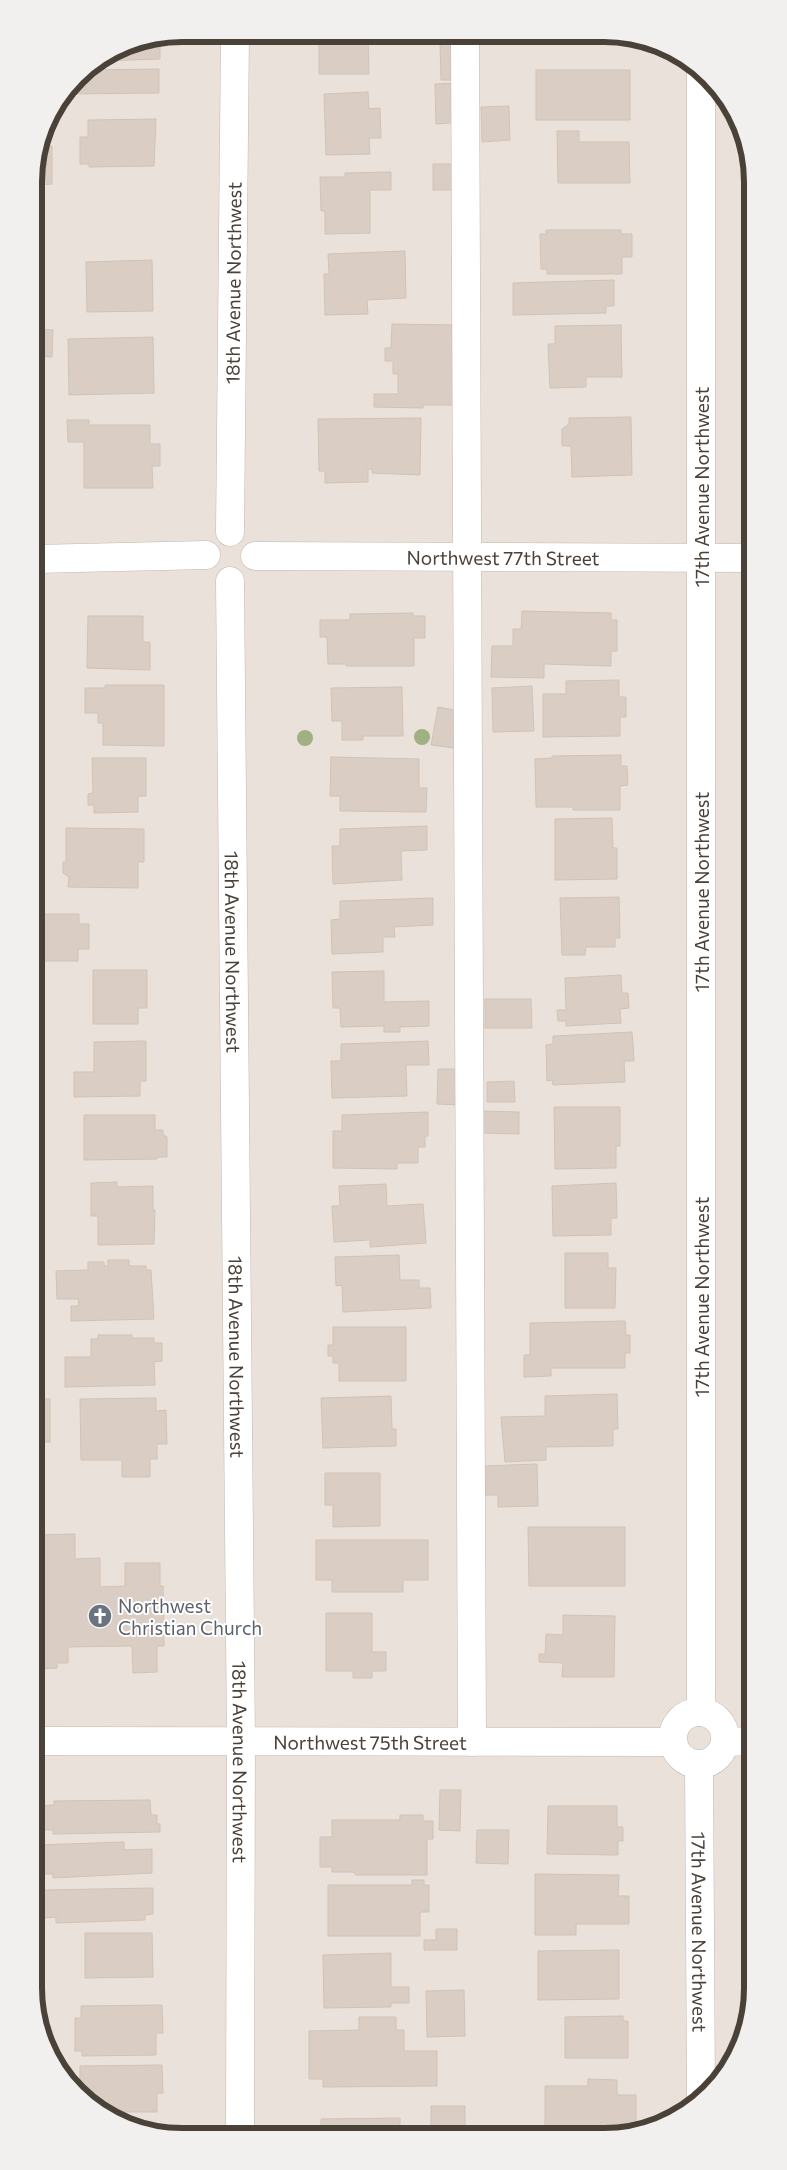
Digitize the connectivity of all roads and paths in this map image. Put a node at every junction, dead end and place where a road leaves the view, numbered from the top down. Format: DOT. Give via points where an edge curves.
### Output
graph roads {
  1 [pos="235,42"];
  2 [pos="465,42"];
  3 [pos="701,82"];
  4 [pos="230,532"];
  5 [pos="206,555"];
  6 [pos="255,556"];
  7 [pos="467,558"];
  8 [pos="701,558"];
  9 [pos="744,558"];
  10 [pos="43,559"];
  11 [pos="230,581"];
  12 [pos="701,1712"];
  13 [pos="42,1741"];
  14 [pos="744,1741"];
  15 [pos="241,1742"];
  16 [pos="472,1742"];
  17 [pos="673,1742"];
  18 [pos="725,1742"];
  19 [pos="699,1764"];
  20 [pos="701,2089"];
  21 [pos="240,2128"];
  1 -- 4 [label="street, 18th Avenue Northwest"];
  2 -- 7 [label="street"];
  3 -- 8 [label="street, 17th Avenue Northwest"];
  4 -- 5 [label="street" via="212,539"];
  4 -- 6 [label="street" via="248,539"];
  5 -- 10 [label="street"];
  5 -- 11 [label="street" via="210,571 216,577"];
  6 -- 7 [label="street, Northwest 77th Street"];
  6 -- 11 [label="street" via="248,574"];
  7 -- 8 [label="street, Northwest 77th Street"];
  7 -- 16 [label="street"];
  8 -- 9 [label="street, Northwest 77th Street"];
  8 -- 12 [label="street, 17th Avenue Northwest"];
  11 -- 15 [label="street, 18th Avenue Northwest"];
  12 -- 17 [label="street" via="681,1719 673,1733"];
  12 -- 18 [label="street" via="721,1724"];
  13 -- 15 [label="street, Northwest 75th Street"];
  14 -- 18 [label="street"];
  15 -- 16 [label="street, Northwest 75th Street"];
  15 -- 21 [label="street, 18th Avenue Northwest"];
  16 -- 17 [label="street, Northwest 75th Street"];
  17 -- 19 [label="street" via="680,1756"];
  18 -- 19 [label="street" via="717,1758"];
  19 -- 20 [label="street, 17th Avenue Northwest"];
}
